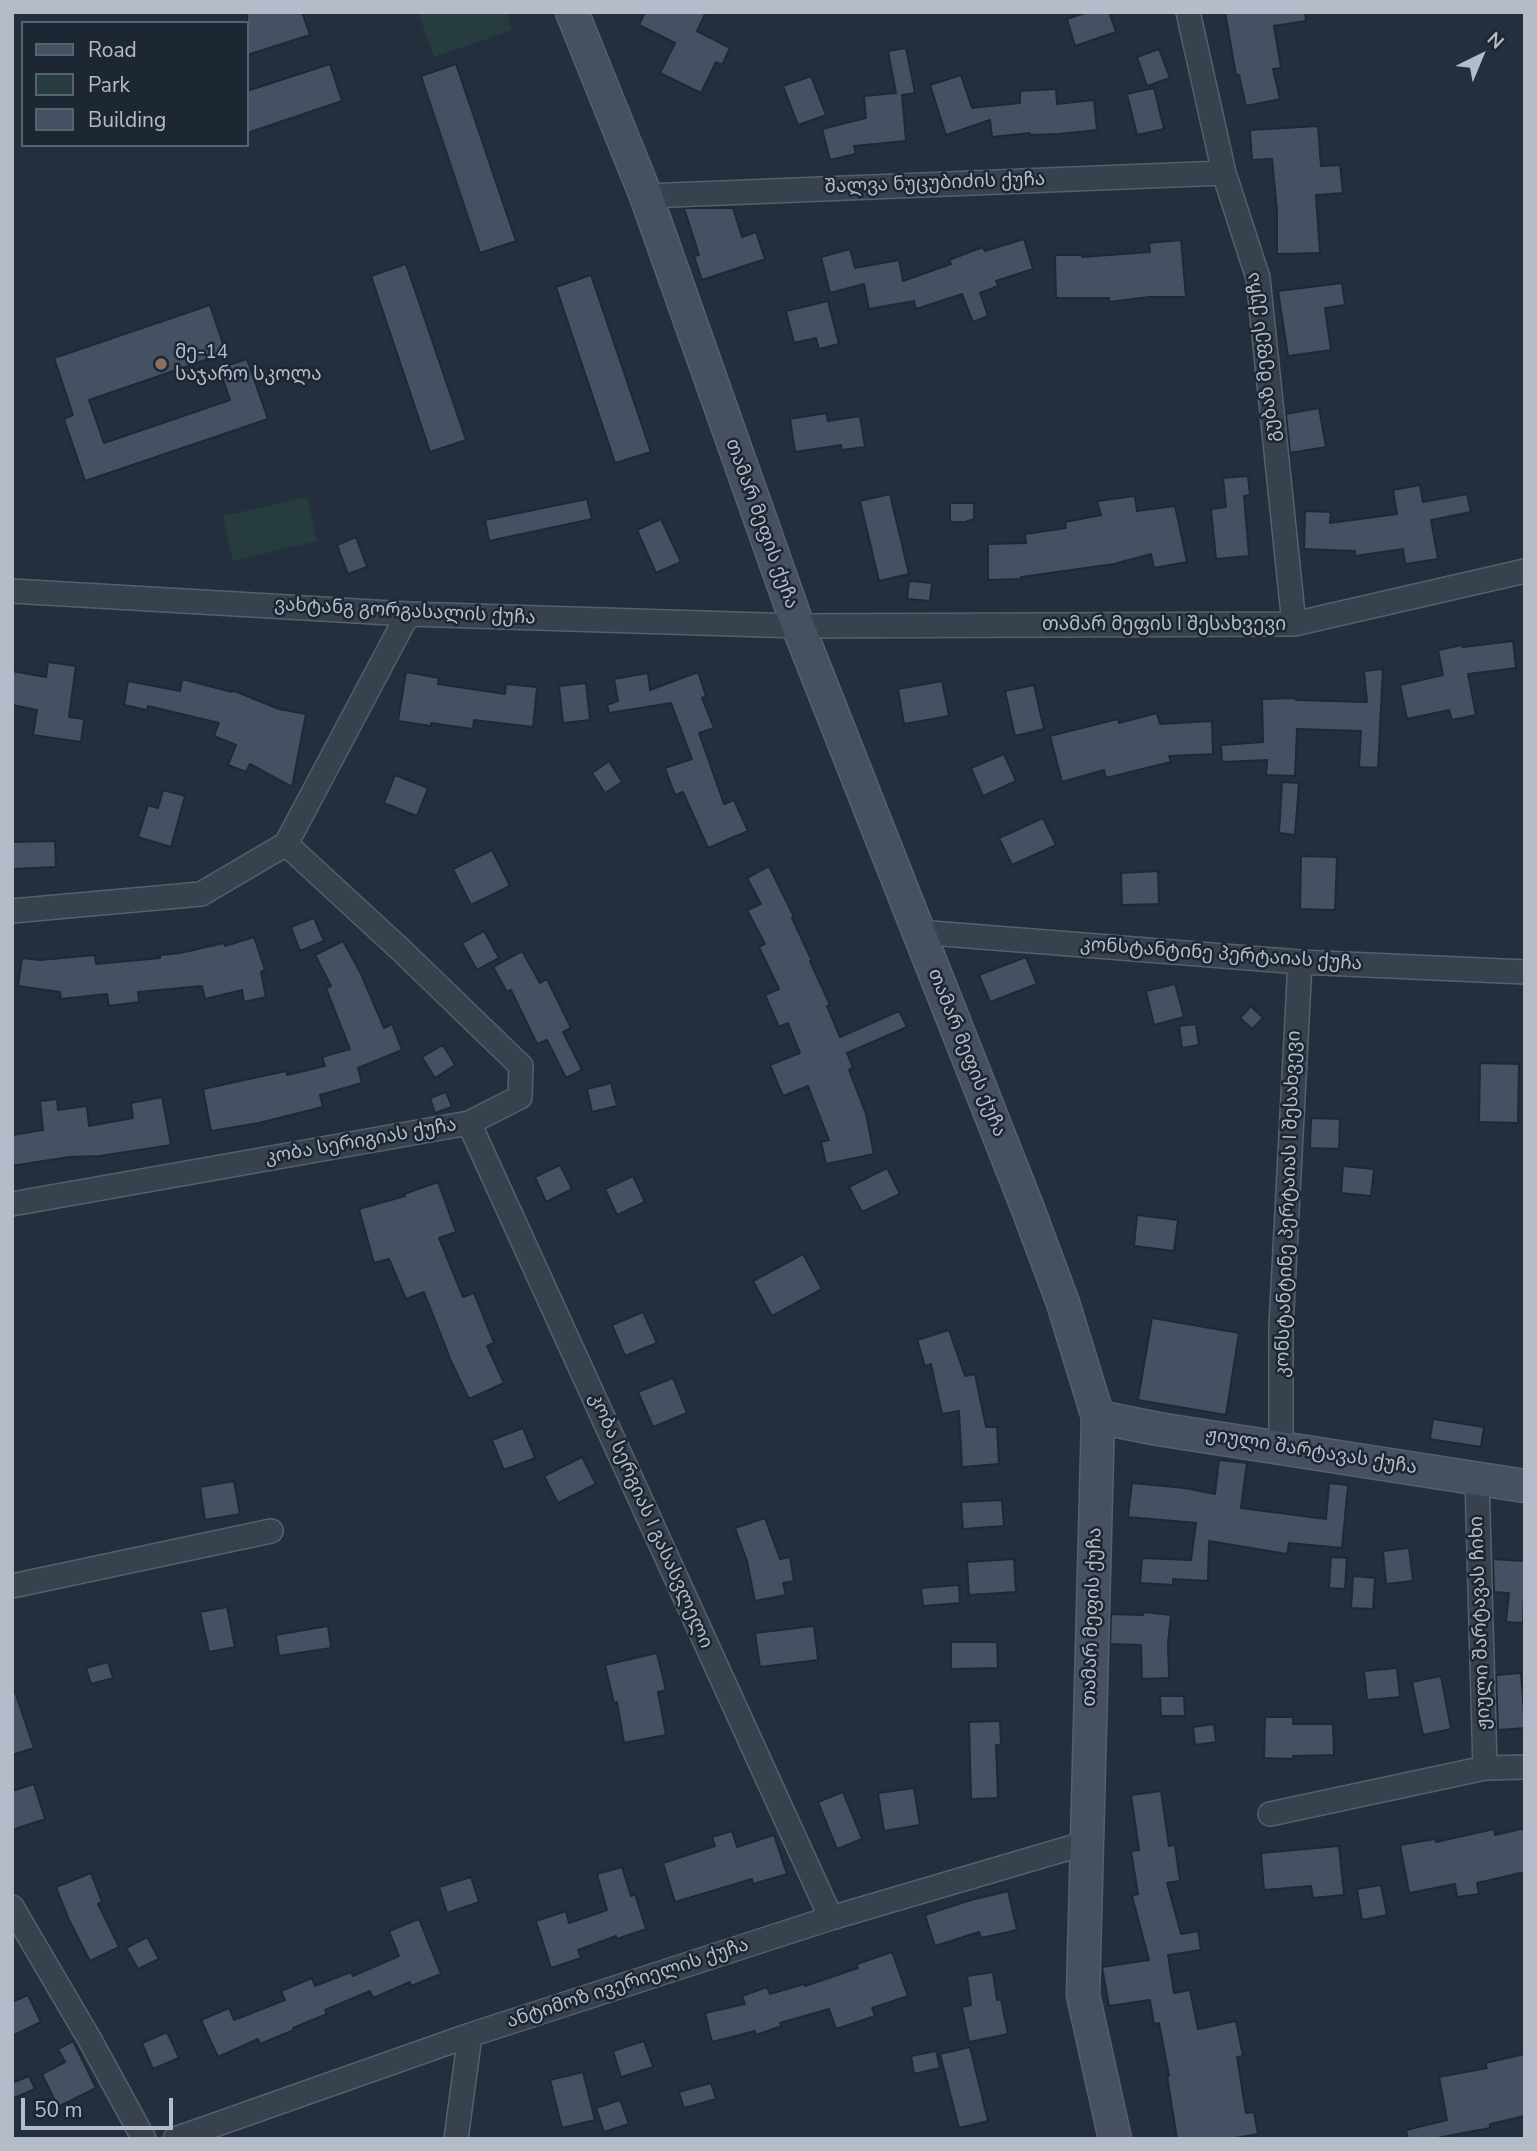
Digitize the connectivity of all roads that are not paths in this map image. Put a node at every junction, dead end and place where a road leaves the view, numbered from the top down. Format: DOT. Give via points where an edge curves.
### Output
graph roads {
  1 [pos="572,12"];
  2 [pos="1188,12"];
  3 [pos="1224,173"];
  4 [pos="646,196"];
  5 [pos="1525,571"];
  6 [pos="12,591"];
  7 [pos="408,614"];
  8 [pos="1294,624"];
  9 [pos="798,626"];
  10 [pos="286,844"];
  11 [pos="12,911"];
  12 [pos="918,932"];
  13 [pos="1300,962"];
  14 [pos="1525,972"];
  15 [pos="469,1123"];
  16 [pos="12,1204"];
  17 [pos="1098,1417"];
  18 [pos="1281,1447"];
  19 [pos="1477,1478"];
  20 [pos="1525,1486"];
  21 [pos="271,1531"];
  22 [pos="12,1586"];
  23 [pos="1525,1767"];
  24 [pos="1485,1768"];
  25 [pos="1270,1814"];
  26 [pos="1086,1843"];
  27 [pos="12,1907"];
  28 [pos="831,1918"];
  29 [pos="470,2035"];
  30 [pos="145,2139"];
  31 [pos="175,2139"];
  32 [pos="456,2139"];
  33 [pos="1115,2139"];
  1 -- 4 [label="street, თამარ მეფის ქუჩა"];
  2 -- 3 [label="street, გუბაზ მეფეს ქუჩა"];
  3 -- 4 [label="street, შალვა ნუცუბიძის ქუჩა"];
  3 -- 8 [label="street, გუბაზ მეფეს ქუჩა" via="1258,278"];
  4 -- 9 [label="street, თამარ მეფის ქუჩა"];
  5 -- 8 [label="street, თამარ მეფის I შესახვევი"];
  6 -- 7 [label="street, ვახტანგ გორგასალის ქუჩა"];
  7 -- 9 [label="street, ვახტანგ გორგასალის ქუჩა"];
  7 -- 10 [label="street"];
  8 -- 9 [label="street, თამარ მეფის I შესახვევი"];
  9 -- 12 [label="street, თამარ მეფის ქუჩა"];
  10 -- 11 [label="street" via="201,894"];
  10 -- 15 [label="street, კობა სერიგიას ქუჩა" via="520,1066 520,1097"];
  12 -- 13 [label="street, კონსტანტინე პერტაიას ქუჩა"];
  12 -- 17 [label="street, თამარ მეფის ქუჩა" via="1063,1303"];
  13 -- 14 [label="street, კონსტანტინე პერტაიას ქუჩა"];
  13 -- 18 [label="street, კონსტანტინე პერტაიას I შესახვევი" via="1280,1329"];
  15 -- 16 [label="street, კობა სერიგიას ქუჩა"];
  15 -- 28 [label="street, კობა სერგიას I გასასვლელი"];
  17 -- 18 [label="street, ჟიული შარტავას ქუჩა"];
  17 -- 26 [label="street, თამარ მეფის ქუჩა"];
  18 -- 19 [label="street, ჟიული შარტავას ქუჩა"];
  19 -- 20 [label="street, ჟიული შარტავას ქუჩა"];
  19 -- 24 [label="street, ჟიული შარტავას ჩიხი"];
  21 -- 22 [label="street"];
  23 -- 24 [label="street"];
  24 -- 25 [label="street"];
  26 -- 28 [label="street, ანტიმოზ ივერიელის ქუჩა"];
  26 -- 33 [label="street, თამარ მეფის ქუჩა" via="1083,1995"];
  27 -- 30 [label="street"];
  28 -- 29 [label="street, ანტიმოზ ივერიელის ქუჩა"];
  29 -- 31 [label="street, ანტიმოზ ივერიელის ქუჩა"];
  29 -- 32 [label="street"];
}
